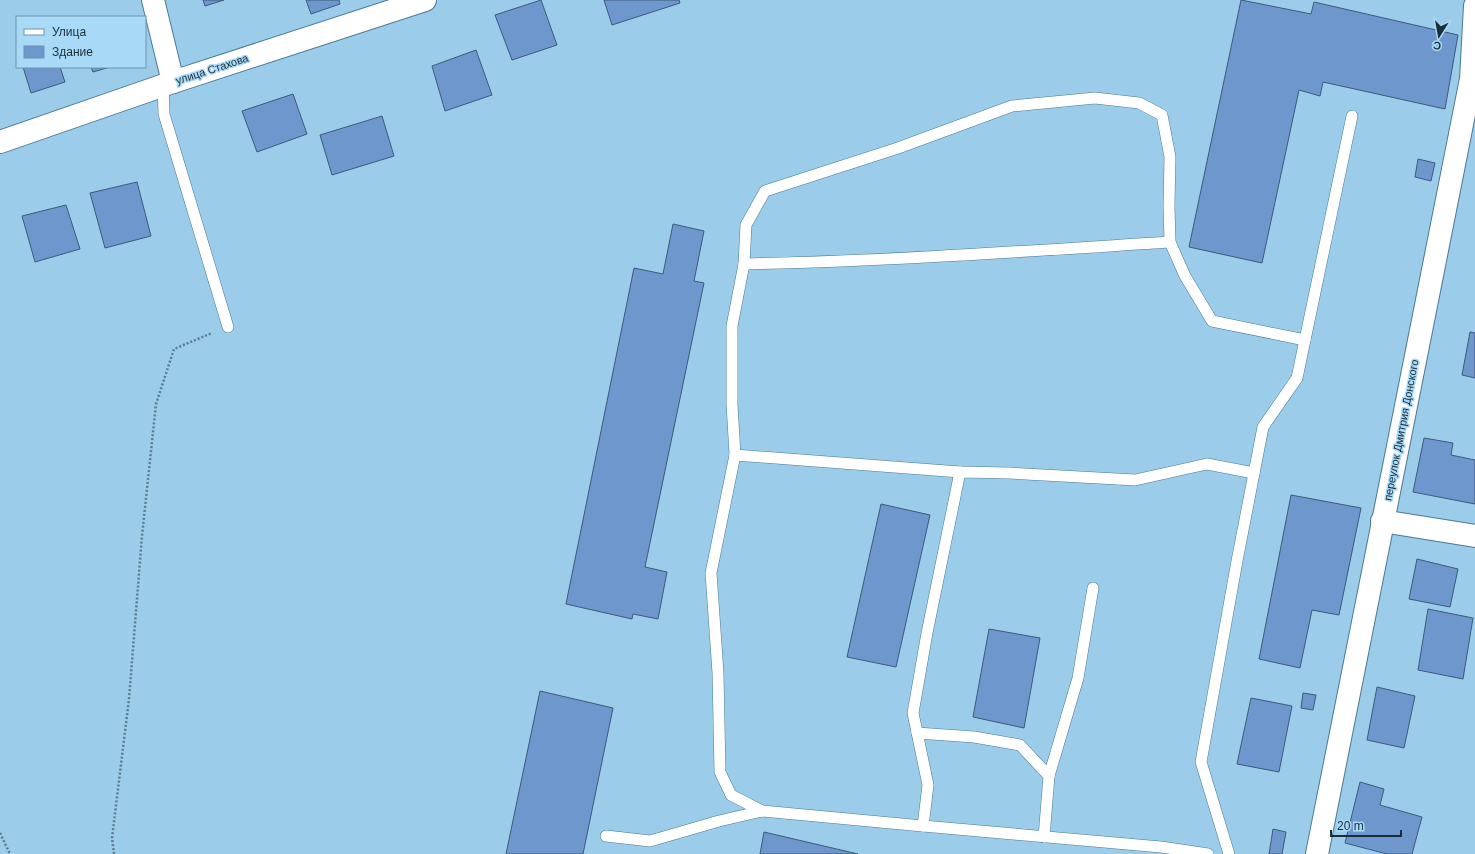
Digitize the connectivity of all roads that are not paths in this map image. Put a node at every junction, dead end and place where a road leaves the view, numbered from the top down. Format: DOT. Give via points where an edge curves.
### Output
graph roads {
  1 [pos="153,0"];
  2 [pos="425,0"];
  3 [pos="1475,6"];
  4 [pos="1473,79"];
  5 [pos="168,83"];
  6 [pos="1352,116"];
  7 [pos="0,142"];
  8 [pos="1170,242"];
  9 [pos="744,264"];
  10 [pos="228,327"];
  11 [pos="1305,340"];
  12 [pos="735,455"];
  13 [pos="960,472"];
  14 [pos="1254,473"];
  15 [pos="1382,521"];
  16 [pos="1475,536"];
  17 [pos="1092,588"];
  18 [pos="917,733"];
  19 [pos="1049,776"];
  20 [pos="762,810"];
  21 [pos="924,826"];
  22 [pos="606,836"];
  23 [pos="1044,837"];
  24 [pos="1160,850"];
  25 [pos="1208,854"];
  26 [pos="1229,854"];
  27 [pos="1317,854"];
  1 -- 5 [label="street"];
  2 -- 5 [label="street, улица Стахова"];
  3 -- 4 [label="street, переулок Дмитрия Донского"];
  4 -- 15 [label="street, переулок Дмитрия Донского"];
  5 -- 7 [label="street, улица Стахова"];
  5 -- 10 [label="lane" via="164,114"];
  6 -- 11 [label="lane"];
  8 -- 9 [label="lane" via="926,257"];
  8 -- 9 [label="lane" via="1170,156 1162,115 1139,104 1095,98 1012,106 898,148 766,191 746,225"];
  8 -- 11 [label="lane" via="1185,276 1212,321"];
  9 -- 12 [label="lane" via="732,326"];
  11 -- 14 [label="lane" via="1297,378 1263,427"];
  12 -- 13 [label="lane"];
  12 -- 20 [label="lane" via="711,573 718,673 720,772 731,795"];
  13 -- 14 [label="lane" via="1135,480 1207,464"];
  13 -- 18 [label="lane" via="913,713"];
  14 -- 26 [label="lane" via="1201,762"];
  15 -- 16 [label="street"];
  15 -- 27 [label="street, переулок Дмитрия Донского"];
  17 -- 19 [label="lane" via="1078,678"];
  18 -- 19 [label="lane" via="974,737 1020,745"];
  18 -- 21 [label="lane" via="928,786"];
  19 -- 23 [label="lane"];
  20 -- 21 [label="lane"];
  20 -- 22 [label="lane" via="650,841"];
  21 -- 23 [label="lane"];
  23 -- 24 [label="lane"];
  24 -- 25 [label="lane"];
}
